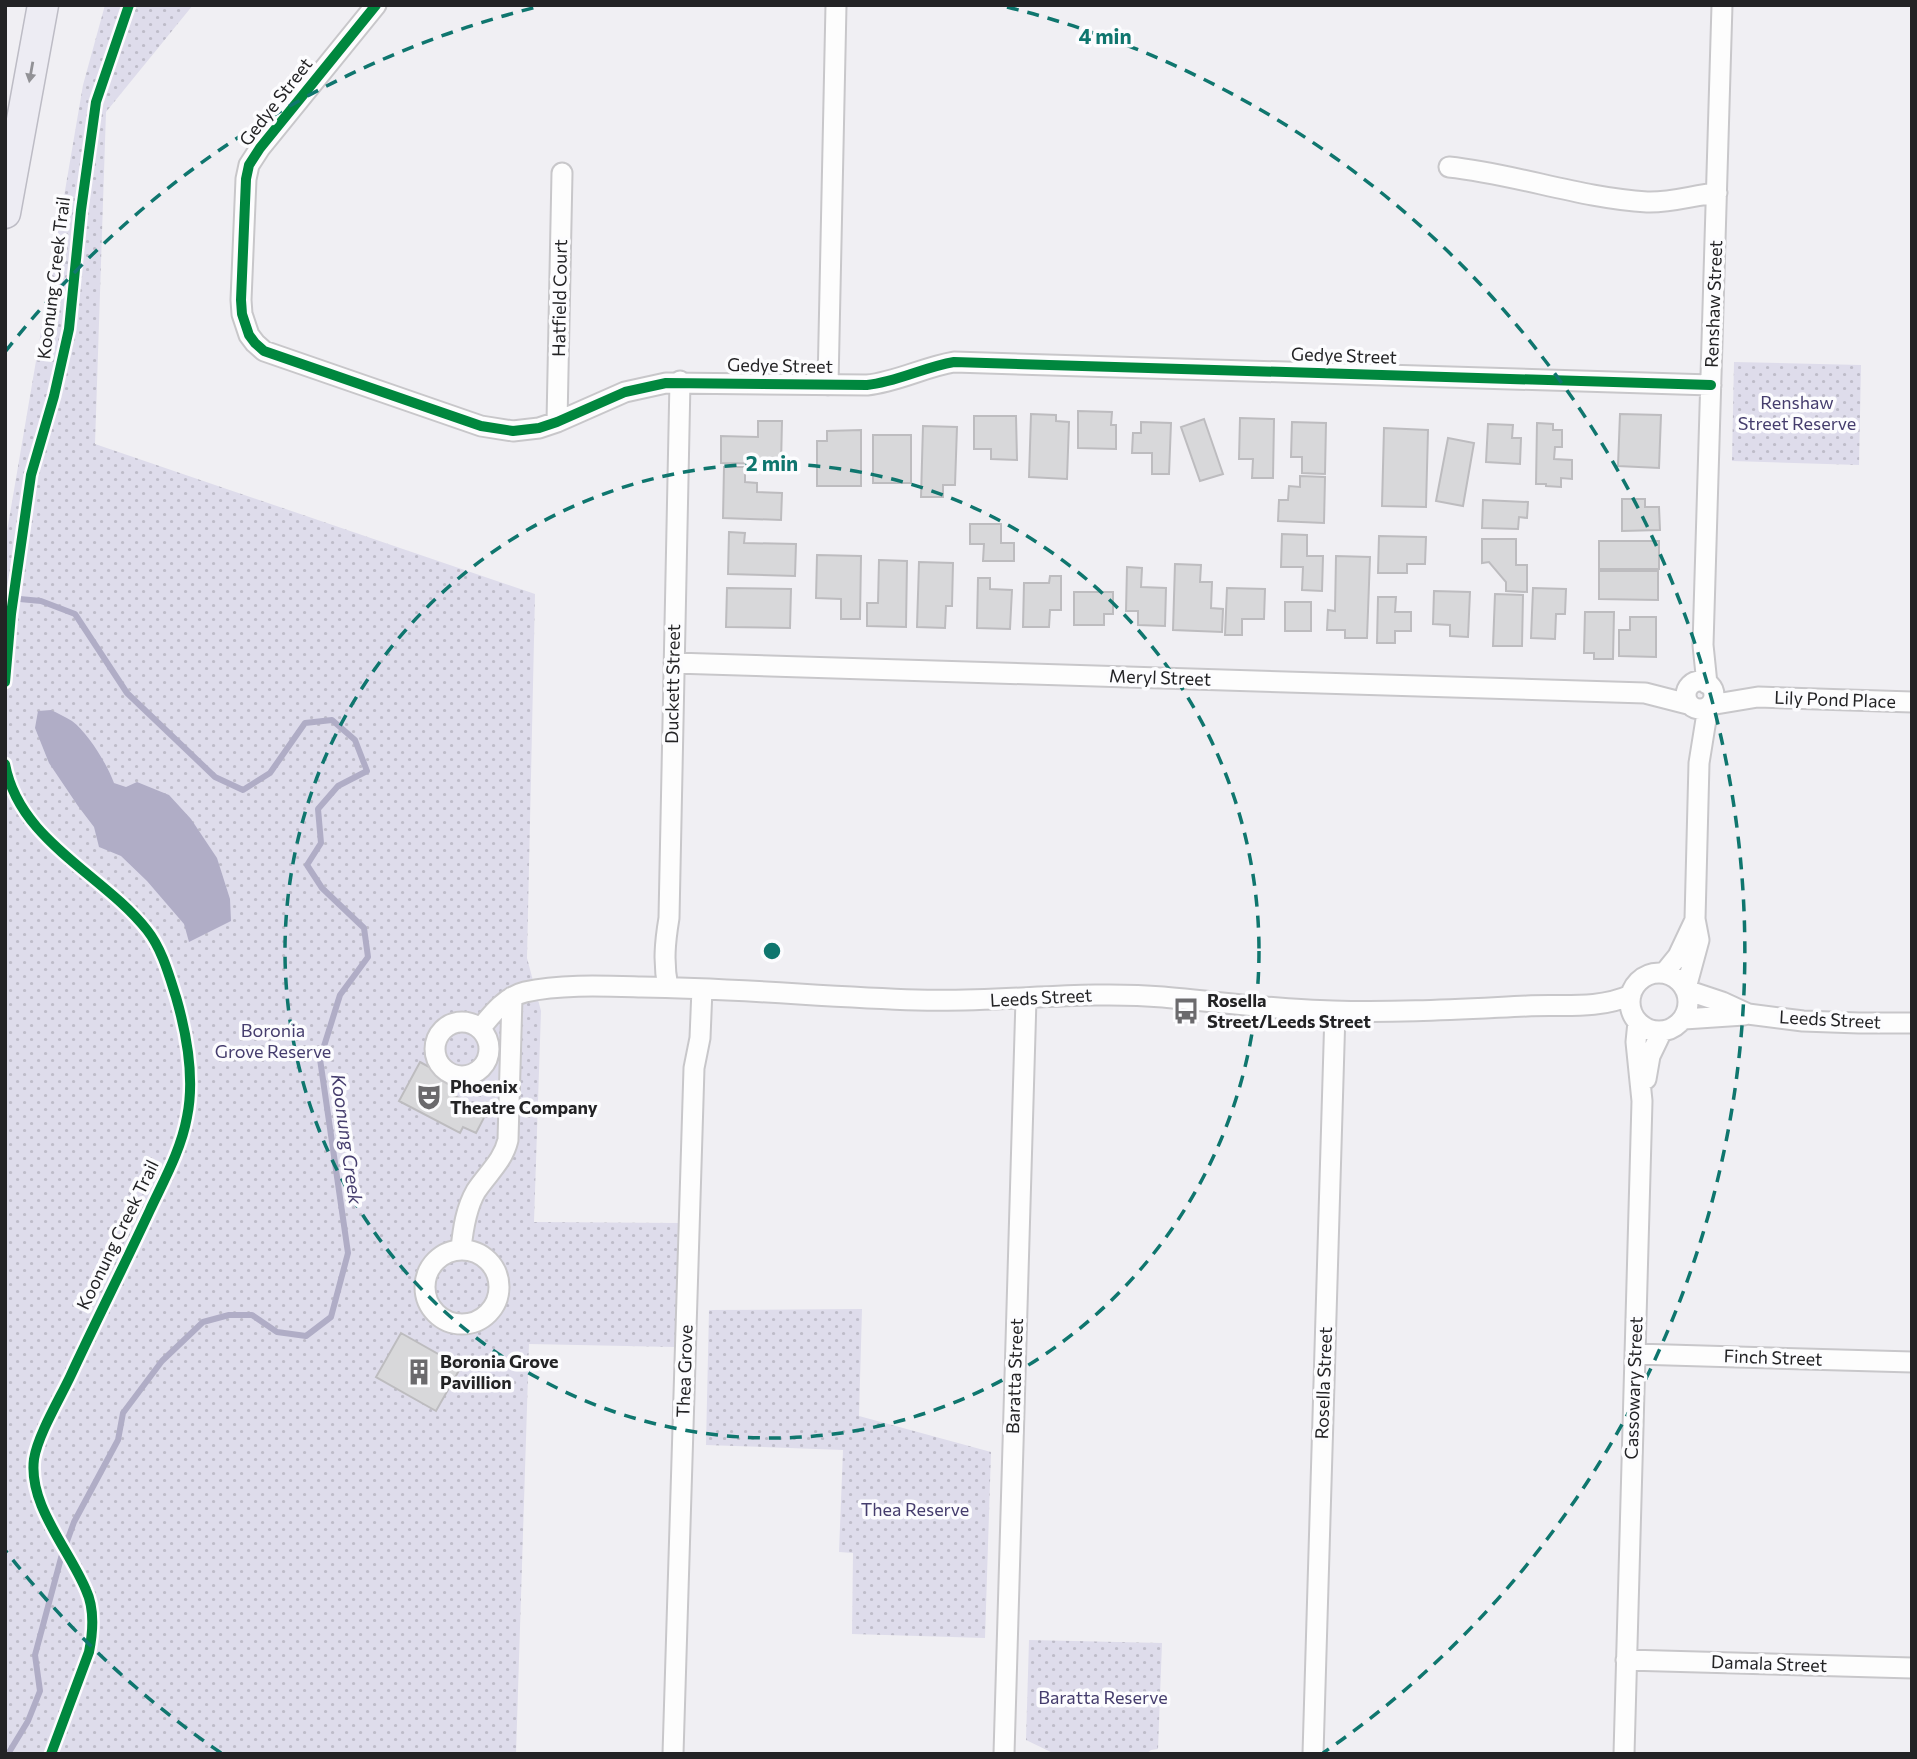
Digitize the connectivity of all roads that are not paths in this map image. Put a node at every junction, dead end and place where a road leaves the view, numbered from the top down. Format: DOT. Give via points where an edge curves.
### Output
graph roads {
  1 [pos="43,5"];
  2 [pos="376,5"];
  3 [pos="836,5"];
  4 [pos="1722,5"];
  5 [pos="1449,167"];
  6 [pos="562,173"];
  7 [pos="1717,193"];
  8 [pos="5,213"];
  9 [pos="680,381"];
  10 [pos="828,385"];
  11 [pos="1711,385"];
  12 [pos="558,422"];
  13 [pos="674,663"];
  14 [pos="1700,695"];
  15 [pos="1912,702"];
  16 [pos="1695,919"];
  17 [pos="1665,972"];
  18 [pos="668,987"];
  19 [pos="702,989"];
  20 [pos="1686,989"];
  21 [pos="1630,995"];
  22 [pos="512,997"];
  23 [pos="1026,999"];
  24 [pos="1569,1006"];
  25 [pos="1335,1012"];
  26 [pos="1748,1014"];
  27 [pos="1684,1019"];
  28 [pos="1636,1020"];
  29 [pos="1912,1023"];
  30 [pos="480,1029"];
  31 [pos="1662,1031"];
  32 [pos="1642,1101"];
  33 [pos="461,1249"];
  34 [pos="1634,1354"];
  35 [pos="1912,1362"];
  36 [pos="1626,1660"];
  37 [pos="1912,1668"];
  38 [pos="673,1754"];
  39 [pos="1004,1754"];
  40 [pos="1313,1754"];
  41 [pos="1623,1754"];
  1 -- 8 [label="highway, one-way"];
  2 -- 12 [label="street, Gedye Street" via="249,166 241,300 249,335 259,348 277,356 481,426 524,430"];
  3 -- 10 [label="street, Gedye Street"];
  4 -- 7 [label="street, Renshaw Street"];
  5 -- 7 [label="street" via="1625,200 1663,201"];
  6 -- 12 [label="street, Hatfield Court"];
  7 -- 11 [label="street, Renshaw Street"];
  9 -- 10 [label="street, Gedye Street"];
  9 -- 12 [label="street, Gedye Street" via="625,392"];
  9 -- 13 [label="street, Duckett Street"];
  10 -- 11 [label="street, Gedye Street" via="880,383 941,364 968,362"];
  11 -- 14 [label="street, Renshaw Street"];
  13 -- 14 [label="street, Meryl Street"];
  13 -- 18 [label="street, Duckett Street" via="669,918 664,945"];
  14 -- 15 [label="street, Lily Pond Place"];
  14 -- 16 [label="street, Renshaw Street"];
  16 -- 17 [label="street, Renshaw Street"];
  16 -- 20 [label="street, Renshaw Street" via="1699,940"];
  17 -- 20 [label="street"];
  17 -- 21 [label="street" via="1647,975"];
  18 -- 19 [label="street, Leeds Street"];
  18 -- 22 [label="street, Leeds Street" via="554,988"];
  19 -- 23 [label="street, Leeds Street" via="920,1000"];
  19 -- 38 [label="street, Thea Grove" via="694,1068"];
  20 -- 26 [label="street, Leeds Street"];
  20 -- 27 [label="street" via="1689,1000"];
  21 -- 24 [label="street, Leeds Street" via="1615,1002"];
  21 -- 28 [label="street"];
  22 -- 30 [label="street"];
  22 -- 33 [label="street" via="508,1140 505,1152 472,1199"];
  23 -- 25 [label="street, Leeds Street" via="1130,995"];
  23 -- 39 [label="street, Baratta Street"];
  24 -- 25 [label="street, Leeds Street"];
  24 -- 28 [label="street, Leeds Street"];
  25 -- 40 [label="street, Rosella Street"];
  26 -- 27 [label="street, Leeds Street"];
  26 -- 29 [label="street, Leeds Street" via="1803,1021"];
  27 -- 31 [label="street"];
  28 -- 31 [label="street" via="1645,1028"];
  28 -- 32 [label="street, Cassowary Street"];
  31 -- 32 [label="street" via="1650,1056"];
  32 -- 34 [label="street, Cassowary Street"];
  34 -- 35 [label="street, Finch Street"];
  34 -- 36 [label="street, Cassowary Street"];
  36 -- 37 [label="street, Damala Street"];
  36 -- 41 [label="street, Cassowary Street"];
}
